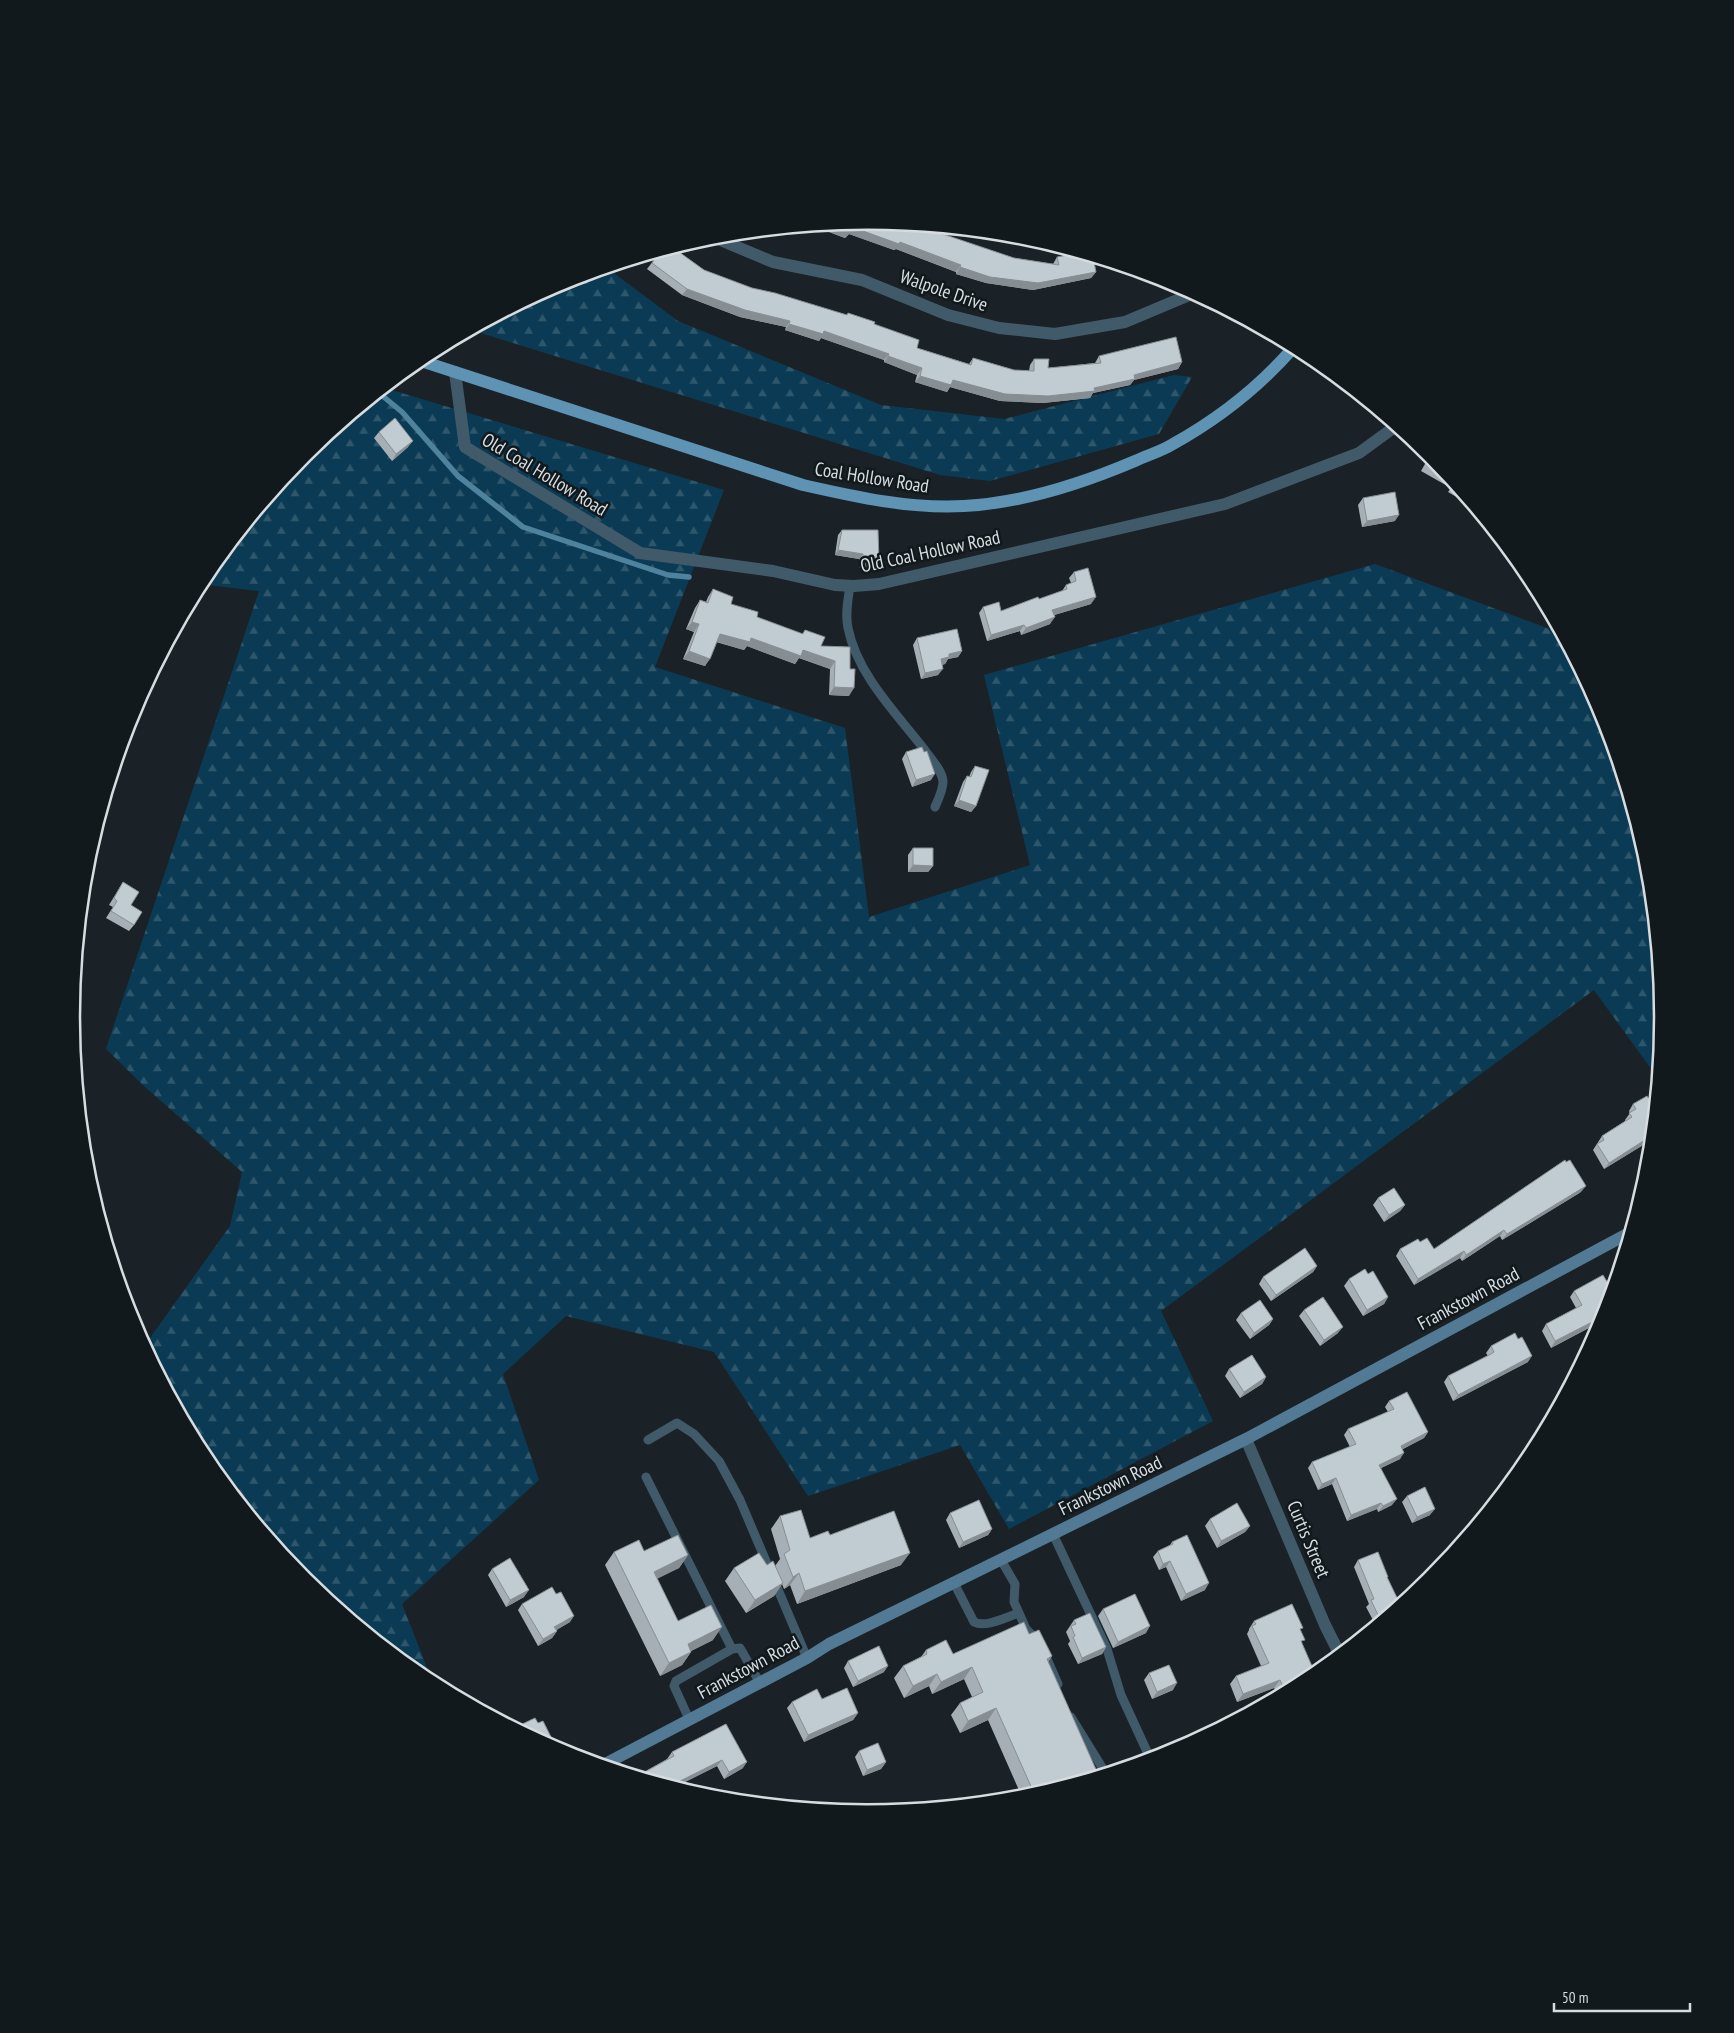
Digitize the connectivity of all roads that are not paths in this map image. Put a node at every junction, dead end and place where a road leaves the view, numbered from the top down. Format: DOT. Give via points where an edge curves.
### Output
graph roads {
  1 [pos="727,243"];
  2 [pos="1185,297"];
  3 [pos="1288,352"];
  4 [pos="428,363"];
  5 [pos="455,372"];
  6 [pos="1391,430"];
  7 [pos="850,586"];
  8 [pos="936,807"];
  9 [pos="1622,1237"];
  10 [pos="1246,1439"];
  11 [pos="648,1440"];
  12 [pos="646,1477"];
  13 [pos="1053,1534"];
  14 [pos="1001,1560"];
  15 [pos="954,1583"];
  16 [pos="1018,1613"];
  17 [pos="1336,1648"];
  18 [pos="732,1649"];
  19 [pos="807,1658"];
  20 [pos="760,1682"];
  21 [pos="1061,1693"];
  22 [pos="1068,1709"];
  23 [pos="689,1719"];
  24 [pos="1147,1752"];
  25 [pos="611,1761"];
  26 [pos="1103,1767"];
  1 -- 2 [label="street, Walpole Drive" via="773,262 862,280 948,315 999,328 1055,334 1125,322"];
  3 -- 5 [label="main road, Coal Hollow Road" via="1254,387 1218,416 1172,445 1074,484 1016,500 964,506 916,506 857,498 803,485"];
  4 -- 5 [label="main road, Coal Hollow Road"];
  5 -- 7 [label="street, Old Coal Hollow Road" via="465,447 640,553 773,571"];
  6 -- 7 [label="street, Old Coal Hollow Road" via="1359,453 1225,504 879,584"];
  7 -- 8 [label="lane" via="847,619 851,640 874,684 941,776 943,781"];
  9 -- 10 [label="main road, Frankstown Road"];
  10 -- 13 [label="main road, Frankstown Road"];
  10 -- 17 [label="street, Curtis Street"];
  11 -- 19 [label="lane" via="677,1423 694,1434 719,1461 740,1500"];
  12 -- 18 [label="lane"];
  13 -- 14 [label="main road, Frankstown Road"];
  13 -- 24 [label="lane" via="1107,1649 1121,1695"];
  14 -- 15 [label="main road, Frankstown Road"];
  14 -- 16 [label="lane" via="1015,1584 1014,1602"];
  15 -- 16 [label="lane" via="974,1622 984,1624"];
  15 -- 19 [label="main road, Frankstown Road"];
  16 -- 21 [label="lane" via="1026,1629 1041,1643"];
  18 -- 20 [label="lane" via="740,1648"];
  18 -- 23 [label="lane" via="676,1681 674,1686"];
  19 -- 20 [label="main road, Frankstown Road"];
  20 -- 23 [label="main road, Frankstown Road"];
  22 -- 26 [label="lane"];
  23 -- 25 [label="main road, Frankstown Road"];
}
